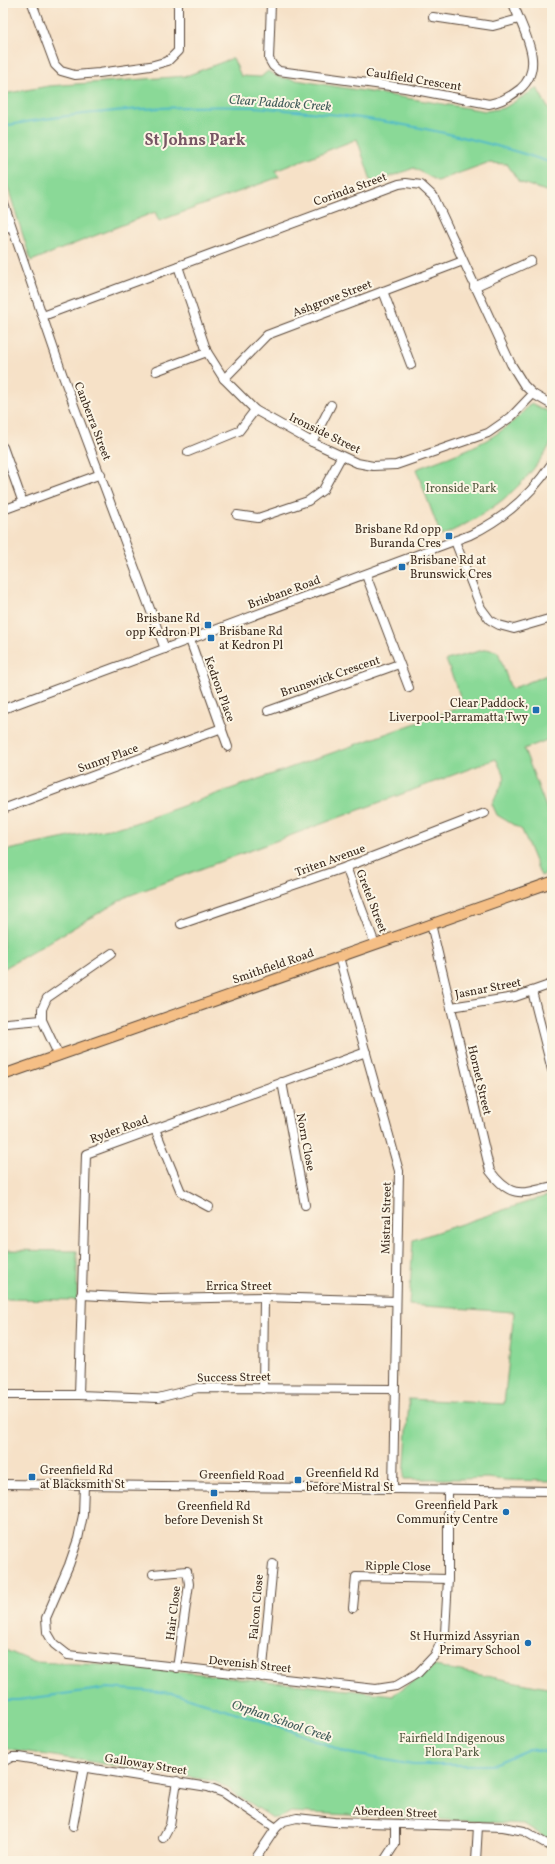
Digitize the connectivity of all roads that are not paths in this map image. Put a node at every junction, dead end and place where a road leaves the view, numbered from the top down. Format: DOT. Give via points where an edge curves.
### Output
graph roads {
  1 [pos="32,3"];
  2 [pos="178,3"];
  3 [pos="271,3"];
  4 [pos="513,3"];
  5 [pos="433,17"];
  6 [pos="519,19"];
  7 [pos="3,201"];
  8 [pos="7,228"];
  9 [pos="463,261"];
  10 [pos="531,261"];
  11 [pos="178,266"];
  12 [pos="474,286"];
  13 [pos="383,291"];
  14 [pos="43,316"];
  15 [pos="207,352"];
  16 [pos="410,365"];
  17 [pos="156,371"];
  18 [pos="224,379"];
  19 [pos="533,394"];
  20 [pos="331,405"];
  21 [pos="552,405"];
  22 [pos="255,410"];
  23 [pos="312,442"];
  24 [pos="3,447"];
  25 [pos="188,452"];
  26 [pos="342,457"];
  27 [pos="552,463"];
  28 [pos="100,474"];
  29 [pos="23,502"];
  30 [pos="3,510"];
  31 [pos="236,515"];
  32 [pos="455,541"];
  33 [pos="366,575"];
  34 [pos="552,618"];
  35 [pos="190,640"];
  36 [pos="165,649"];
  37 [pos="400,664"];
  38 [pos="409,688"];
  39 [pos="3,708"];
  40 [pos="268,711"];
  41 [pos="222,728"];
  42 [pos="228,747"];
  43 [pos="3,810"];
  44 [pos="485,813"];
  45 [pos="346,868"];
  46 [pos="552,882"];
  47 [pos="180,924"];
  48 [pos="431,924"];
  49 [pos="375,944"];
  50 [pos="112,953"];
  51 [pos="339,957"];
  52 [pos="552,984"];
  53 [pos="532,991"];
  54 [pos="451,1008"];
  55 [pos="42,1020"];
  56 [pos="7,1023"];
  57 [pos="366,1052"];
  58 [pos="59,1056"];
  59 [pos="552,1070"];
  60 [pos="3,1075"];
  61 [pos="282,1082"];
  62 [pos="155,1129"];
  63 [pos="552,1186"];
  64 [pos="305,1205"];
  65 [pos="209,1207"];
  66 [pos="81,1295"];
  67 [pos="264,1297"];
  68 [pos="396,1301"];
  69 [pos="263,1389"];
  70 [pos="394,1389"];
  71 [pos="3,1395"];
  72 [pos="79,1395"];
  73 [pos="3,1484"];
  74 [pos="84,1485"];
  75 [pos="393,1488"];
  76 [pos="448,1489"];
  77 [pos="552,1491"];
  78 [pos="273,1564"];
  79 [pos="153,1574"];
  80 [pos="448,1579"];
  81 [pos="353,1608"];
  82 [pos="177,1668"];
  83 [pos="262,1677"];
  84 [pos="3,1762"];
  85 [pos="84,1767"];
  86 [pos="177,1781"];
  87 [pos="395,1824"];
  88 [pos="73,1826"];
  89 [pos="478,1826"];
  90 [pos="276,1828"];
  91 [pos="163,1838"];
  92 [pos="552,1847"];
  93 [pos="254,1861"];
  94 [pos="384,1861"];
  95 [pos="476,1861"];
  1 -- 2 [label="street" via="55,65 61,71 75,75 144,67 168,61 178,51"];
  3 -- 6 [label="street, Caulfield Crescent" via="269,59 279,71 404,88 489,104 501,102 513,95 532,73 532,53"];
  4 -- 6 [label="street, Caulfield Crescent"];
  5 -- 6 [label="street" via="493,26"];
  7 -- 8 [label="street, Canberra Street"];
  8 -- 14 [label="street, Canberra Street"];
  9 -- 11 [label="street, Corinda Street" via="434,197 422,186 406,182"];
  9 -- 12 [label="street, Corinda Street"];
  9 -- 13 [label="street, Ashgrove Street"];
  10 -- 12 [label="street"];
  11 -- 14 [label="street, Corinda Street"];
  11 -- 15 [label="street, Ironside Street"];
  12 -- 19 [label="street, Corinda Street" via="511,364"];
  13 -- 16 [label="street"];
  13 -- 18 [label="street, Ashgrove Street" via="267,335"];
  14 -- 28 [label="street, Canberra Street"];
  15 -- 17 [label="street"];
  15 -- 18 [label="street, Ironside Street"];
  18 -- 22 [label="street, Ironside Street"];
  19 -- 21 [label="street, Corinda Street"];
  19 -- 26 [label="street, Ironside Street" via="511,418 488,433 407,462 373,466"];
  20 -- 23 [label="street"];
  22 -- 23 [label="street, Ironside Street"];
  22 -- 25 [label="street" via="239,430"];
  23 -- 26 [label="street, Ironside Street"];
  24 -- 29 [label="street"];
  26 -- 31 [label="street" via="323,490 308,501 258,518"];
  27 -- 32 [label="street, Brisbane Road" via="513,507 484,528"];
  28 -- 29 [label="street"];
  28 -- 36 [label="street, Canberra Street"];
  29 -- 30 [label="street"];
  32 -- 33 [label="street, Brisbane Road"];
  32 -- 34 [label="street" via="481,608 490,620 499,626 514,629"];
  33 -- 35 [label="street, Brisbane Road"];
  33 -- 37 [label="street, Brunswick Crescent"];
  35 -- 36 [label="street, Brisbane Road"];
  35 -- 41 [label="street, Kedron Place"];
  36 -- 39 [label="street, Brisbane Road"];
  37 -- 38 [label="street, Brunswick Crescent"];
  37 -- 40 [label="street, Brunswick Crescent"];
  41 -- 42 [label="street, Kedron Place"];
  41 -- 43 [label="street, Sunny Place"];
  44 -- 45 [label="street, Triten Avenue"];
  45 -- 47 [label="street, Triten Avenue"];
  45 -- 49 [label="street, Gretel Street"];
  46 -- 48 [label="main road, Smithfield Road"];
  48 -- 49 [label="main road, Smithfield Road"];
  48 -- 54 [label="street, Hornet Street"];
  49 -- 51 [label="main road, Smithfield Road"];
  50 -- 55 [label="street" via="47,998 42,1009"];
  51 -- 57 [label="street, Mistral Street"];
  51 -- 58 [label="main road, Smithfield Road"];
  52 -- 53 [label="street, Jasnar Street"];
  53 -- 54 [label="street, Jasnar Street" via="515,997"];
  53 -- 59 [label="street"];
  54 -- 63 [label="street, Hornet Street" via="490,1171 500,1185 518,1193"];
  55 -- 56 [label="street"];
  55 -- 58 [label="street"];
  57 -- 61 [label="street, Ryder Road"];
  57 -- 68 [label="street, Mistral Street" via="399,1171"];
  58 -- 60 [label="main road, Smithfield Road"];
  61 -- 62 [label="street, Ryder Road"];
  61 -- 64 [label="street, Norn Close"];
  62 -- 65 [label="street" via="181,1192"];
  62 -- 66 [label="street, Ryder Road" via="86,1154"];
  66 -- 67 [label="street, Errica Street" via="160,1299"];
  66 -- 72 [label="street, Ryder Road"];
  67 -- 68 [label="street, Errica Street"];
  67 -- 69 [label="street"];
  68 -- 70 [label="street, Mistral Street"];
  69 -- 70 [label="street, Success Street"];
  69 -- 72 [label="street, Success Street" via="198,1388 158,1398"];
  70 -- 75 [label="street, Mistral Street"];
  71 -- 72 [label="street, Success Street"];
  73 -- 74 [label="street, Greenfield Road"];
  74 -- 75 [label="street, Greenfield Road"];
  74 -- 82 [label="street, Devenish Street" via="83,1515 78,1539 46,1618 47,1632 54,1644 68,1655"];
  75 -- 76 [label="street, Greenfield Road"];
  76 -- 77 [label="street, Greenfield Road"];
  76 -- 80 [label="street, Devenish Street"];
  78 -- 83 [label="street, Falcon Close"];
  79 -- 82 [label="street, Hair Close" via="187,1571 189,1584"];
  80 -- 81 [label="street, Ripple Close" via="356,1577"];
  80 -- 83 [label="street, Devenish Street" via="445,1633 435,1655 418,1673 396,1686 376,1689"];
  82 -- 83 [label="street, Devenish Street"];
  84 -- 85 [label="street, Galloway Street" via="18,1757"];
  85 -- 86 [label="street, Galloway Street"];
  85 -- 88 [label="street"];
  86 -- 90 [label="street, Galloway Street" via="214,1788"];
  86 -- 91 [label="street" via="170,1825"];
  87 -- 89 [label="street, Aberdeen Street"];
  87 -- 90 [label="street, Aberdeen Street" via="297,1818 284,1821"];
  87 -- 94 [label="street" via="395,1844"];
  89 -- 92 [label="street, Aberdeen Street" via="524,1831"];
  89 -- 95 [label="street"];
  90 -- 93 [label="street, Aberdeen Street"];
}
